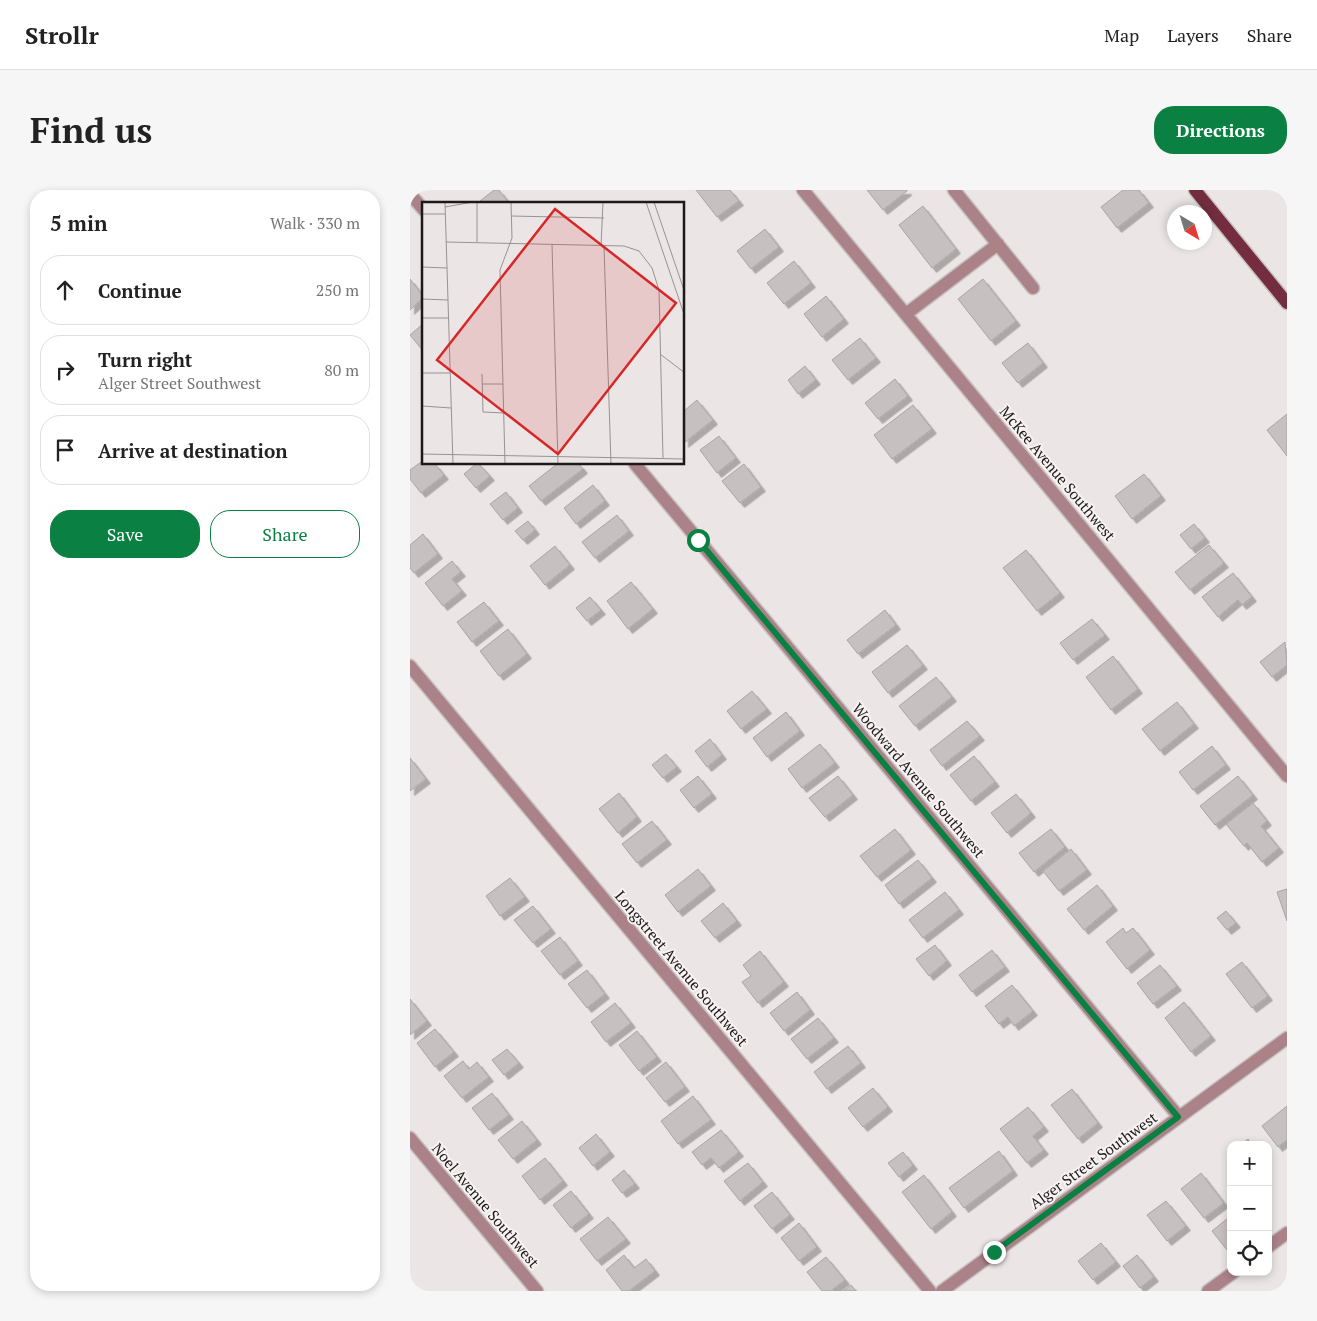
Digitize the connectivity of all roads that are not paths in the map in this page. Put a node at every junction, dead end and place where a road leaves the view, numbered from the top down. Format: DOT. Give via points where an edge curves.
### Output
graph roads {
  1 [pos="803,190"];
  2 [pos="954,190"];
  3 [pos="1195,190"];
  4 [pos="410,194"];
  5 [pos="422,208"];
  6 [pos="998,244"];
  7 [pos="1034,288"];
  8 [pos="1287,302"];
  9 [pos="906,314"];
  10 [pos="636,465"];
  11 [pos="410,666"];
  12 [pos="1287,776"];
  13 [pos="1287,1038"];
  14 [pos="1178,1117"];
  15 [pos="410,1138"];
  16 [pos="1287,1233"];
  17 [pos="1272,1244"];
  18 [pos="1229,1276"];
  19 [pos="947,1289"];
  20 [pos="537,1291"];
  21 [pos="930,1291"];
  22 [pos="1208,1291"];
  1 -- 9 [label="street, McKee Avenue Southwest"];
  2 -- 6 [label="street"];
  3 -- 8 [label="main road"];
  4 -- 5 [label="street"];
  6 -- 7 [label="street"];
  6 -- 9 [label="street"];
  9 -- 12 [label="street, McKee Avenue Southwest"];
  10 -- 14 [label="street, Woodward Avenue Southwest"];
  11 -- 21 [label="street, Longstreet Avenue Southwest"];
  13 -- 14 [label="street, Alger Street Southwest"];
  14 -- 19 [label="street, Alger Street Southwest"];
  15 -- 20 [label="street, Noel Avenue Southwest"];
  16 -- 17 [label="street"];
  18 -- 22 [label="street"];
}
